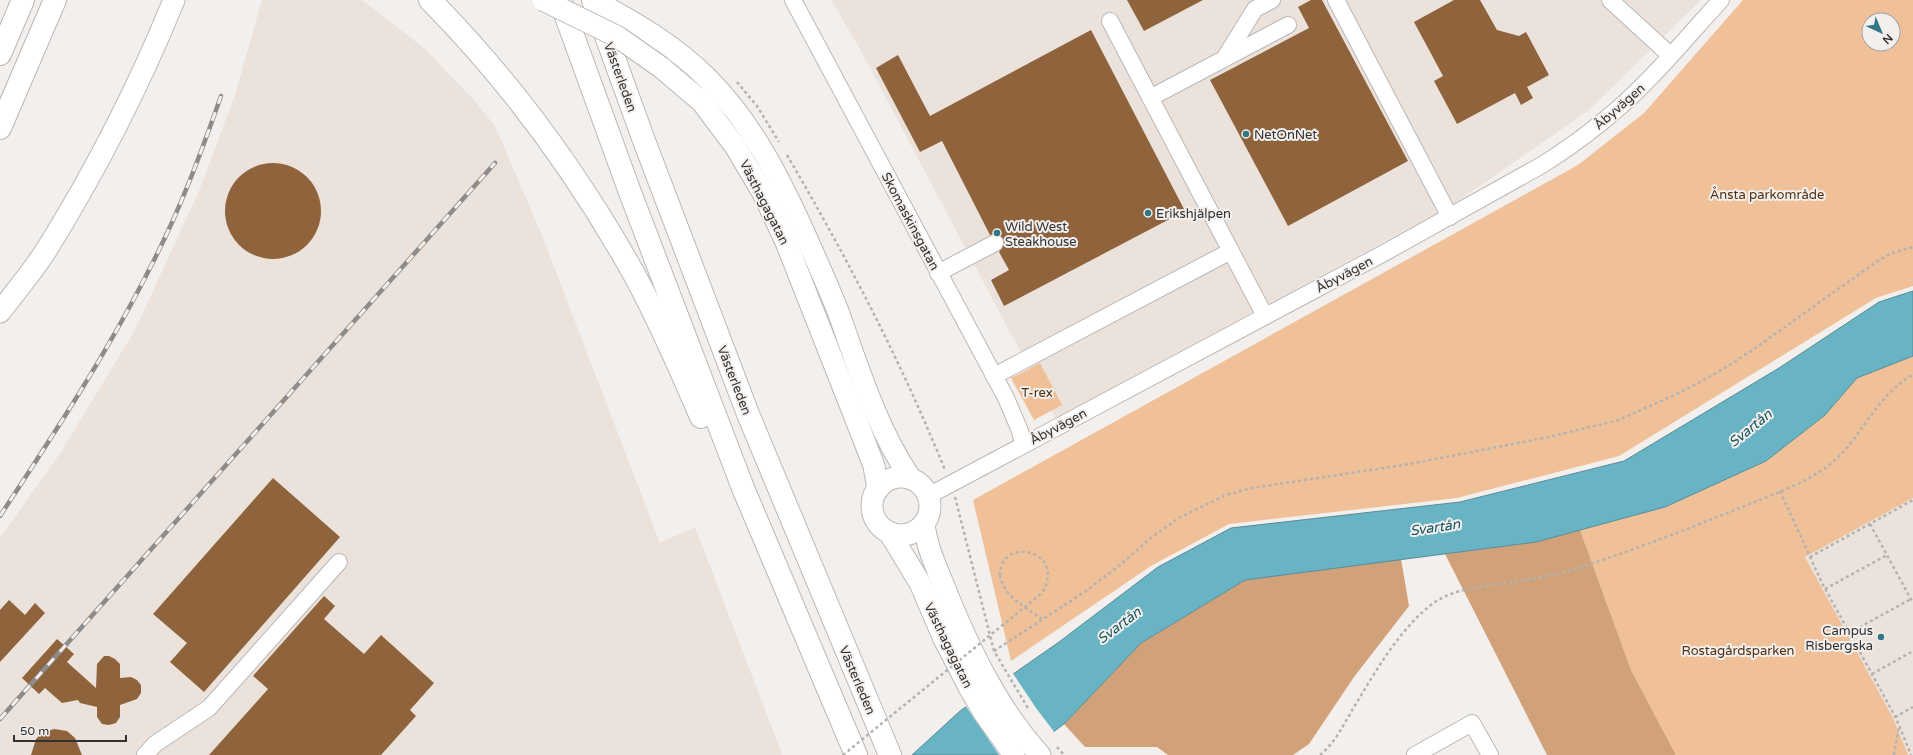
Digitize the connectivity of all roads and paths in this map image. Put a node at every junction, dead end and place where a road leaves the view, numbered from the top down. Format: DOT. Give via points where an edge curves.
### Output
graph roads {
  1 [pos="22,0"];
  2 [pos="55,0"];
  3 [pos="174,0"];
  4 [pos="430,0"];
  5 [pos="543,0"];
  6 [pos="560,0"];
  7 [pos="593,0"];
  8 [pos="793,0"];
  9 [pos="1272,0"];
  10 [pos="1336,0"];
  11 [pos="1610,0"];
  12 [pos="1721,0"];
  13 [pos="1110,21"];
  14 [pos="1288,25"];
  15 [pos="0,54"];
  16 [pos="1670,55"];
  17 [pos="1223,60"];
  18 [pos="1150,98"];
  19 [pos="0,128"];
  20 [pos="807,189"];
  21 [pos="1450,217"];
  22 [pos="995,243"];
  23 [pos="1913,247"];
  24 [pos="1231,251"];
  25 [pos="938,273"];
  26 [pos="0,312"];
  27 [pos="1265,316"];
  28 [pos="1913,375"];
  29 [pos="994,376"];
  30 [pos="1024,444"];
  31 [pos="948,477"];
  32 [pos="911,479"];
  33 [pos="743,488"];
  34 [pos="878,489"];
  35 [pos="1780,492"];
  36 [pos="928,496"];
  37 [pos="955,498"];
  38 [pos="1913,500"];
  39 [pos="1870,524"];
  40 [pos="889,532"];
  41 [pos="925,532"];
  42 [pos="1887,555"];
  43 [pos="1810,557"];
  44 [pos="339,562"];
  45 [pos="1825,589"];
  46 [pos="1911,599"];
  47 [pos="1913,603"];
  48 [pos="1042,619"];
  49 [pos="1849,633"];
  50 [pos="994,651"];
  51 [pos="1913,651"];
  52 [pos="1872,674"];
  53 [pos="985,676"];
  54 [pos="1913,707"];
  55 [pos="1032,714"];
  56 [pos="1895,717"];
  57 [pos="1899,726"];
  58 [pos="1050,748"];
  59 [pos="1327,750"];
  60 [pos="145,755"];
  61 [pos="843,755"];
  62 [pos="856,755"];
  63 [pos="890,755"];
  64 [pos="1014,755"];
  65 [pos="1064,755"];
  66 [pos="1320,755"];
  67 [pos="1326,755"];
  68 [pos="1415,755"];
  69 [pos="1490,755"];
  70 [pos="1894,755"];
  71 [pos="1911,755"];
  1 -- 15 [label="highway"];
  2 -- 19 [label="highway"];
  3 -- 26 [label="main road" via="159,37 103,151 46,250"];
  4 -- 33 [label="highway" via="504,82 562,160 602,221 634,274 661,329 726,474"];
  5 -- 34 [label="main road, Västhagagatan, bridge" via="618,37 662,68 707,108 736,146 763,193 786,242 874,466"];
  6 -- 33 [label="highway"];
  7 -- 32 [label="main road, Västhagagatan" via="647,30 686,59 724,96 744,121 772,164 797,213 886,438"];
  7 -- 63 [label="highway, Västerleden" via="748,414"];
  8 -- 25 [label="street, Skomaskinsgatan"];
  9 -- 17 [label="street" via="1254,9"];
  10 -- 21 [label="street"];
  11 -- 16 [label="street"];
  12 -- 16 [label="street, Åbyvägen"];
  13 -- 18 [label="street"];
  14 -- 17 [label="street"];
  16 -- 21 [label="street, Åbyvägen" via="1611,115 1567,149"];
  17 -- 18 [label="street"];
  18 -- 24 [label="street"];
  20 -- 31 [label="path" via="881,328"];
  21 -- 27 [label="street, Åbyvägen"];
  22 -- 25 [label="street"];
  23 -- 48 [label="path" via="1892,253 1876,262 1725,368 1687,389 1619,420 1549,437 1404,465 1252,488 1226,495 1179,518 1086,591"];
  24 -- 27 [label="street"];
  24 -- 29 [label="street"];
  25 -- 29 [label="street, Skomaskinsgatan"];
  27 -- 30 [label="street, Åbyvägen"];
  28 -- 35 [label="path" via="1889,392 1863,430 1843,453 1828,466"];
  29 -- 30 [label="street, Skomaskinsgatan" via="1006,398"];
  30 -- 36 [label="street, Åbyvägen"];
  32 -- 34 [label="main road" via="892,479"];
  32 -- 36 [label="main road" via="920,484"];
  33 -- 62 [label="highway"];
  34 -- 40 [label="main road" via="873,498 873,513 877,522"];
  35 -- 43 [label="path"];
  35 -- 59 [label="path" via="1686,529 1568,570 1537,578 1461,590 1443,598 1422,614 1393,646"];
  36 -- 41 [label="main road" via="930,509"];
  37 -- 50 [label="path"];
  38 -- 39 [label="path"];
  39 -- 42 [label="path"];
  39 -- 43 [label="path"];
  40 -- 41 [label="main road"];
  40 -- 53 [label="main road, Västhagagatan" via="920,582 944,639"];
  41 -- 53 [label="main road, Västhagagatan" via="953,609"];
  42 -- 45 [label="path"];
  42 -- 46 [label="path"];
  43 -- 45 [label="path"];
  44 -- 60 [label="street" via="209,708 154,744"];
  45 -- 49 [label="path"];
  46 -- 47 [label="path"];
  46 -- 49 [label="path"];
  48 -- 50 [label="path"];
  48 -- 61 [label="path, bridge" via="1010,595 1002,584 1000,574 1004,561 1011,554 1029,552 1038,555 1045,562 1048,583 1042,593"];
  49 -- 52 [label="path"];
  50 -- 53 [label="path"];
  51 -- 52 [label="path"];
  52 -- 56 [label="path"];
  53 -- 55 [label="path"];
  53 -- 58 [label="main road, Västhagagatan" via="1006,712"];
  53 -- 64 [label="main road, Västhagagatan" via="984,713"];
  54 -- 56 [label="path"];
  56 -- 57 [label="path"];
  57 -- 70 [label="path"];
  57 -- 71 [label="path"];
  58 -- 65 [label="path"];
  59 -- 66 [label="path"];
  59 -- 67 [label="path"];
  68 -- 69 [label="street" via="1472,723"];
}
